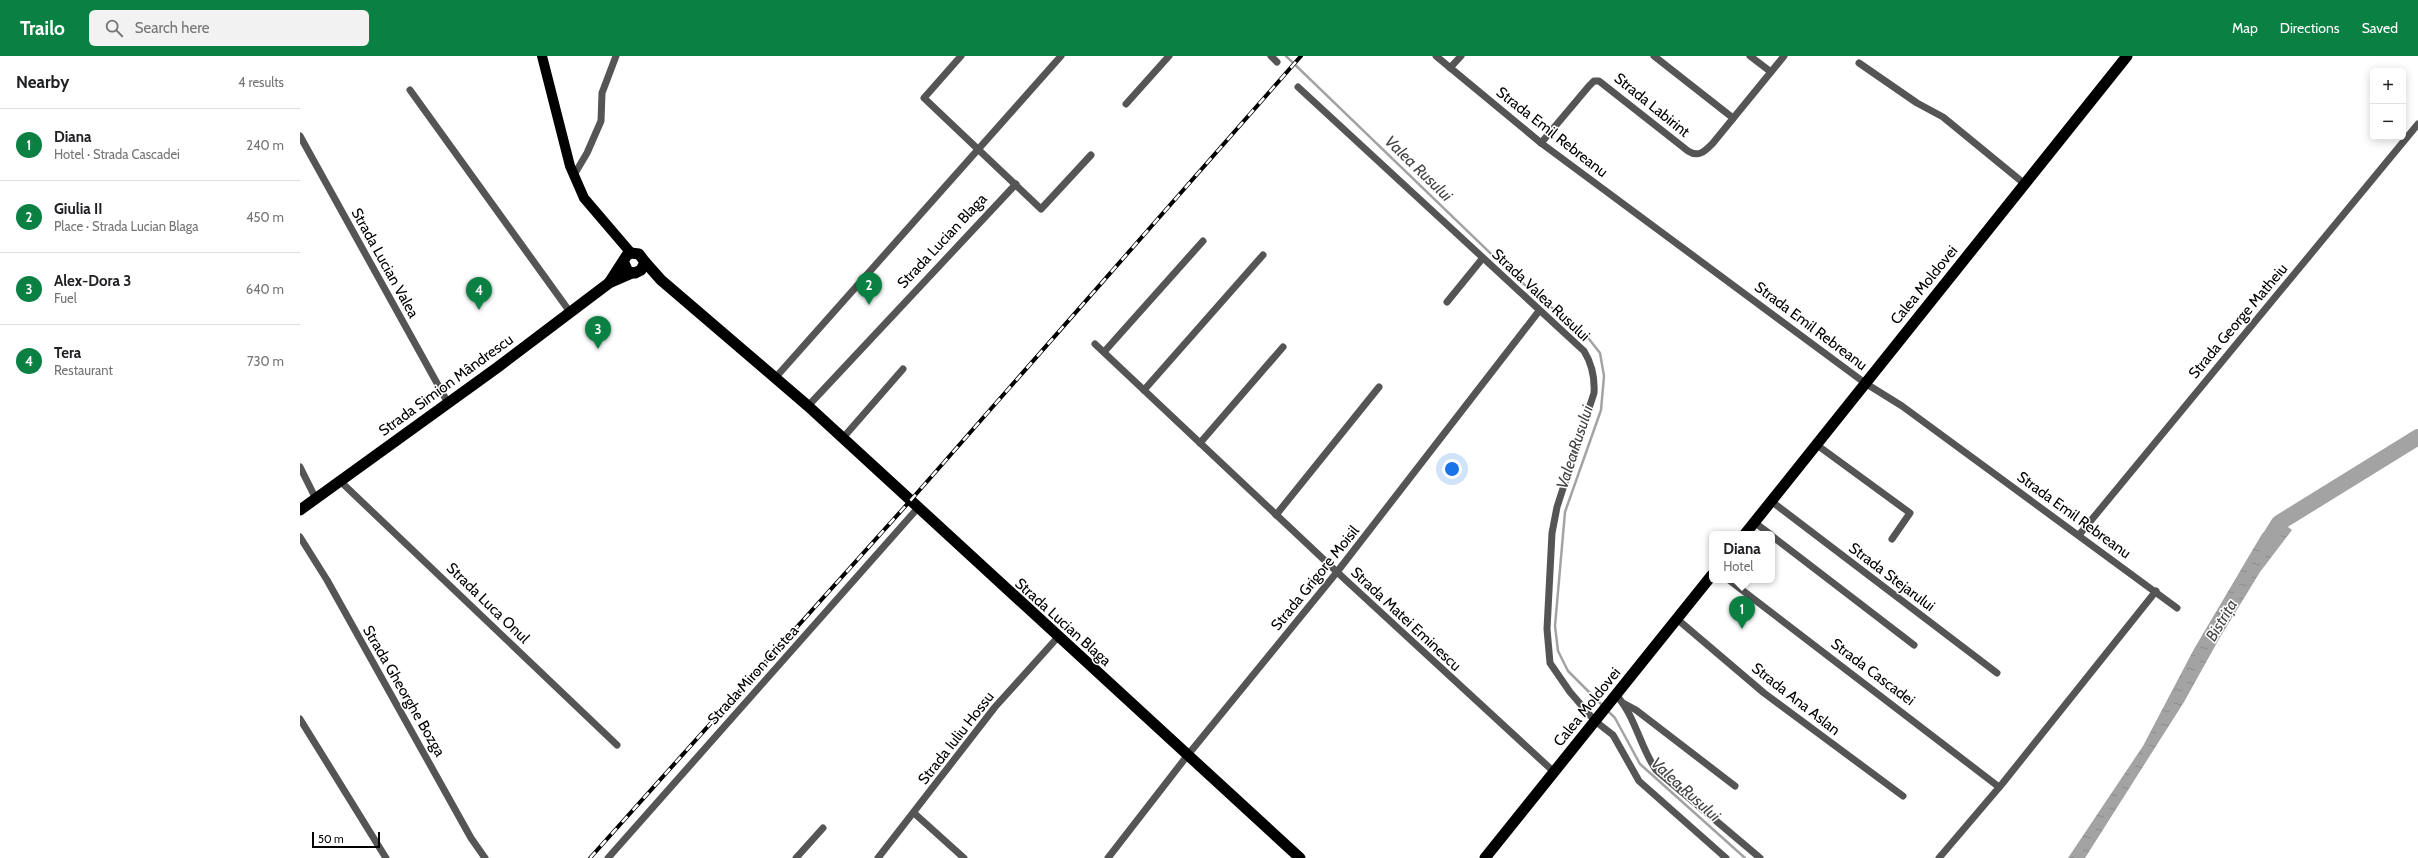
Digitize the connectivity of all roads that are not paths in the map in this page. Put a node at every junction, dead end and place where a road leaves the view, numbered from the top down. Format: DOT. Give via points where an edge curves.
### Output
graph roads {
  1 [pos="542,56"];
  2 [pos="616,56"];
  3 [pos="960,56"];
  4 [pos="1061,56"];
  5 [pos="1169,56"];
  6 [pos="1271,56"];
  7 [pos="1436,56"];
  8 [pos="1461,56"];
  9 [pos="1654,56"];
  10 [pos="1750,56"];
  11 [pos="1784,56"];
  12 [pos="2127,56"];
  13 [pos="1277,62"];
  14 [pos="1859,64"];
  15 [pos="1450,68"];
  16 [pos="1771,72"];
  17 [pos="1298,87"];
  18 [pos="410,90"];
  19 [pos="1126,104"];
  20 [pos="1733,118"];
  21 [pos="2418,124"];
  22 [pos="300,136"];
  23 [pos="1541,143"];
  24 [pos="978,151"];
  25 [pos="1091,155"];
  26 [pos="574,175"];
  27 [pos="1016,184"];
  28 [pos="2026,185"];
  29 [pos="1203,241"];
  30 [pos="1263,255"];
  31 [pos="627,258"];
  32 [pos="1482,258"];
  33 [pos="639,269"];
  34 [pos="608,283"];
  35 [pos="1447,302"];
  36 [pos="1539,311"];
  37 [pos="570,312"];
  38 [pos="1095,344"];
  39 [pos="1283,347"];
  40 [pos="1104,352"];
  41 [pos="903,369"];
  42 [pos="776,377"];
  43 [pos="1865,382"];
  44 [pos="1379,387"];
  45 [pos="1144,390"];
  46 [pos="448,403"];
  47 [pos="808,406"];
  48 [pos="842,438"];
  49 [pos="1200,443"];
  50 [pos="1817,444"];
  51 [pos="300,467"];
  52 [pos="340,481"];
  53 [pos="316,498"];
  54 [pos="1771,501"];
  55 [pos="917,509"];
  56 [pos="300,510"];
  57 [pos="1276,515"];
  58 [pos="1754,522"];
  59 [pos="1747,531"];
  60 [pos="1766,531"];
  61 [pos="2079,535"];
  62 [pos="300,537"];
  63 [pos="1775,538"];
  64 [pos="1892,539"];
  65 [pos="1337,572"];
  66 [pos="1709,579"];
  67 [pos="1733,583"];
  68 [pos="2156,591"];
  69 [pos="2178,608"];
  70 [pos="1677,619"];
  71 [pos="1058,637"];
  72 [pos="1914,645"];
  73 [pos="1997,673"];
  74 [pos="1616,700"];
  75 [pos="1598,718"];
  76 [pos="300,719"];
  77 [pos="617,745"];
  78 [pos="1187,756"];
  79 [pos="1553,771"];
  80 [pos="1735,786"];
  81 [pos="2000,786"];
  82 [pos="1903,796"];
  83 [pos="914,813"];
  84 [pos="823,828"];
  85 [pos="386,858"];
  86 [pos="485,858"];
  87 [pos="608,858"];
  88 [pos="796,858"];
  89 [pos="878,858"];
  90 [pos="964,858"];
  91 [pos="1108,858"];
  92 [pos="1300,858"];
  93 [pos="1485,858"];
  94 [pos="1726,858"];
  95 [pos="1760,858"];
  96 [pos="1939,858"];
  1 -- 26 [label="main road"];
  2 -- 26 [label="street" via="602,93 601,121"];
  3 -- 24 [label="street" via="924,98"];
  4 -- 24 [label="street"];
  5 -- 19 [label="street"];
  6 -- 13 [label="street"];
  7 -- 15 [label="street, Strada Emil Rebreanu"];
  8 -- 15 [label="street"];
  9 -- 20 [label="street"];
  10 -- 16 [label="street"];
  11 -- 16 [label="street, Strada Labirint"];
  12 -- 28 [label="highway, Calea Moldovei"];
  14 -- 28 [label="street" via="1917,103 1943,117"];
  15 -- 23 [label="street, Strada Emil Rebreanu"];
  16 -- 20 [label="street, Strada Labirint"];
  17 -- 32 [label="street, Strada Valea Rusului"];
  18 -- 37 [label="street"];
  20 -- 23 [label="street, Strada Labirint" via="1704,151 1696,155 1603,83 1594,81"];
  21 -- 61 [label="street, Strada George Matheiu"];
  22 -- 46 [label="street, Strada Lucian Valea"];
  23 -- 43 [label="street, Strada Emil Rebreanu"];
  24 -- 27 [label="street"];
  24 -- 42 [label="street"];
  25 -- 27 [label="street" via="1041,209"];
  26 -- 31 [label="main road" via="584,198 621,241"];
  27 -- 47 [label="street, Strada Lucian Blaga"];
  28 -- 43 [label="highway, Calea Moldovei"];
  29 -- 40 [label="street"];
  30 -- 45 [label="street"];
  31 -- 33 [label="highway" via="626,269"];
  31 -- 33 [label="highway, Strada Lucian Blaga" via="639,254"];
  31 -- 34 [label="highway, Strada Simion Mândrescu"];
  32 -- 35 [label="street"];
  32 -- 36 [label="street, Strada Valea Rusului"];
  33 -- 34 [label="highway, Strada Simion Mândrescu"];
  33 -- 42 [label="highway, Strada Lucian Blaga" via="661,280"];
  34 -- 37 [label="highway, Strada Simion Mândrescu"];
  36 -- 65 [label="street, Strada Grigore Moisil"];
  36 -- 75 [label="street, Strada Valea Rusului" via="1584,352 1590,361 1595,382 1557,507 1548,570 1547,629 1550,663 1570,692"];
  37 -- 46 [label="highway, Strada Simion Mândrescu"];
  38 -- 40 [label="street, Strada Matei Eminescu"];
  39 -- 49 [label="street"];
  40 -- 45 [label="street, Strada Matei Eminescu"];
  41 -- 48 [label="street"];
  42 -- 47 [label="highway, Strada Lucian Blaga"];
  43 -- 50 [label="highway, Calea Moldovei"];
  43 -- 61 [label="street, Strada Emil Rebreanu"];
  44 -- 57 [label="street"];
  45 -- 49 [label="street, Strada Matei Eminescu"];
  46 -- 52 [label="highway, Strada Simion Mândrescu"];
  47 -- 48 [label="highway, Strada Lucian Blaga"];
  48 -- 55 [label="highway, Strada Lucian Blaga"];
  49 -- 57 [label="street, Strada Matei Eminescu"];
  50 -- 54 [label="highway, Calea Moldovei"];
  50 -- 64 [label="street" via="1910,513"];
  51 -- 53 [label="street"];
  52 -- 53 [label="highway, Strada Simion Mândrescu"];
  52 -- 77 [label="street, Strada Luca Onul"];
  53 -- 56 [label="highway, Strada Simion Mândrescu"];
  54 -- 58 [label="highway, Calea Moldovei"];
  54 -- 73 [label="street, Strada Stejarului"];
  55 -- 71 [label="highway, Strada Lucian Blaga"];
  55 -- 87 [label="street, Strada Miron Cristea"];
  57 -- 65 [label="street, Strada Matei Eminescu"];
  58 -- 59 [label="highway, Calea Moldovei"];
  58 -- 60 [label="street"];
  61 -- 68 [label="street, Strada Emil Rebreanu"];
  62 -- 86 [label="street, Strada Gheorghe Bozga" via="328,580 471,838"];
  63 -- 72 [label="street"];
  65 -- 78 [label="street, Strada Grigore Moisil"];
  65 -- 79 [label="street, Strada Matei Eminescu"];
  66 -- 70 [label="highway, Calea Moldovei"];
  67 -- 81 [label="street, Strada Cascadei"];
  68 -- 69 [label="street, Strada Emil Rebreanu"];
  68 -- 81 [label="street"];
  70 -- 74 [label="highway, Calea Moldovei"];
  70 -- 82 [label="street, Strada Ana Aslan" via="1764,693"];
  71 -- 78 [label="highway, Strada Lucian Blaga"];
  71 -- 83 [label="street, Strada Iuliu Hossu" via="995,707"];
  74 -- 75 [label="highway, Calea Moldovei"];
  74 -- 80 [label="street" via="1636,710"];
  74 -- 95 [label="street" via="1656,770"];
  75 -- 79 [label="highway, Calea Moldovei"];
  75 -- 94 [label="street, Strada Valea Rusului" via="1613,735 1639,781"];
  76 -- 85 [label="street"];
  78 -- 91 [label="street, Strada Grigore Moisil"];
  78 -- 92 [label="highway, Strada Lucian Blaga"];
  79 -- 93 [label="highway, Calea Moldovei"];
  81 -- 96 [label="street"];
  83 -- 89 [label="street, Strada Iuliu Hossu"];
  83 -- 90 [label="street"];
  84 -- 88 [label="street"];
}
